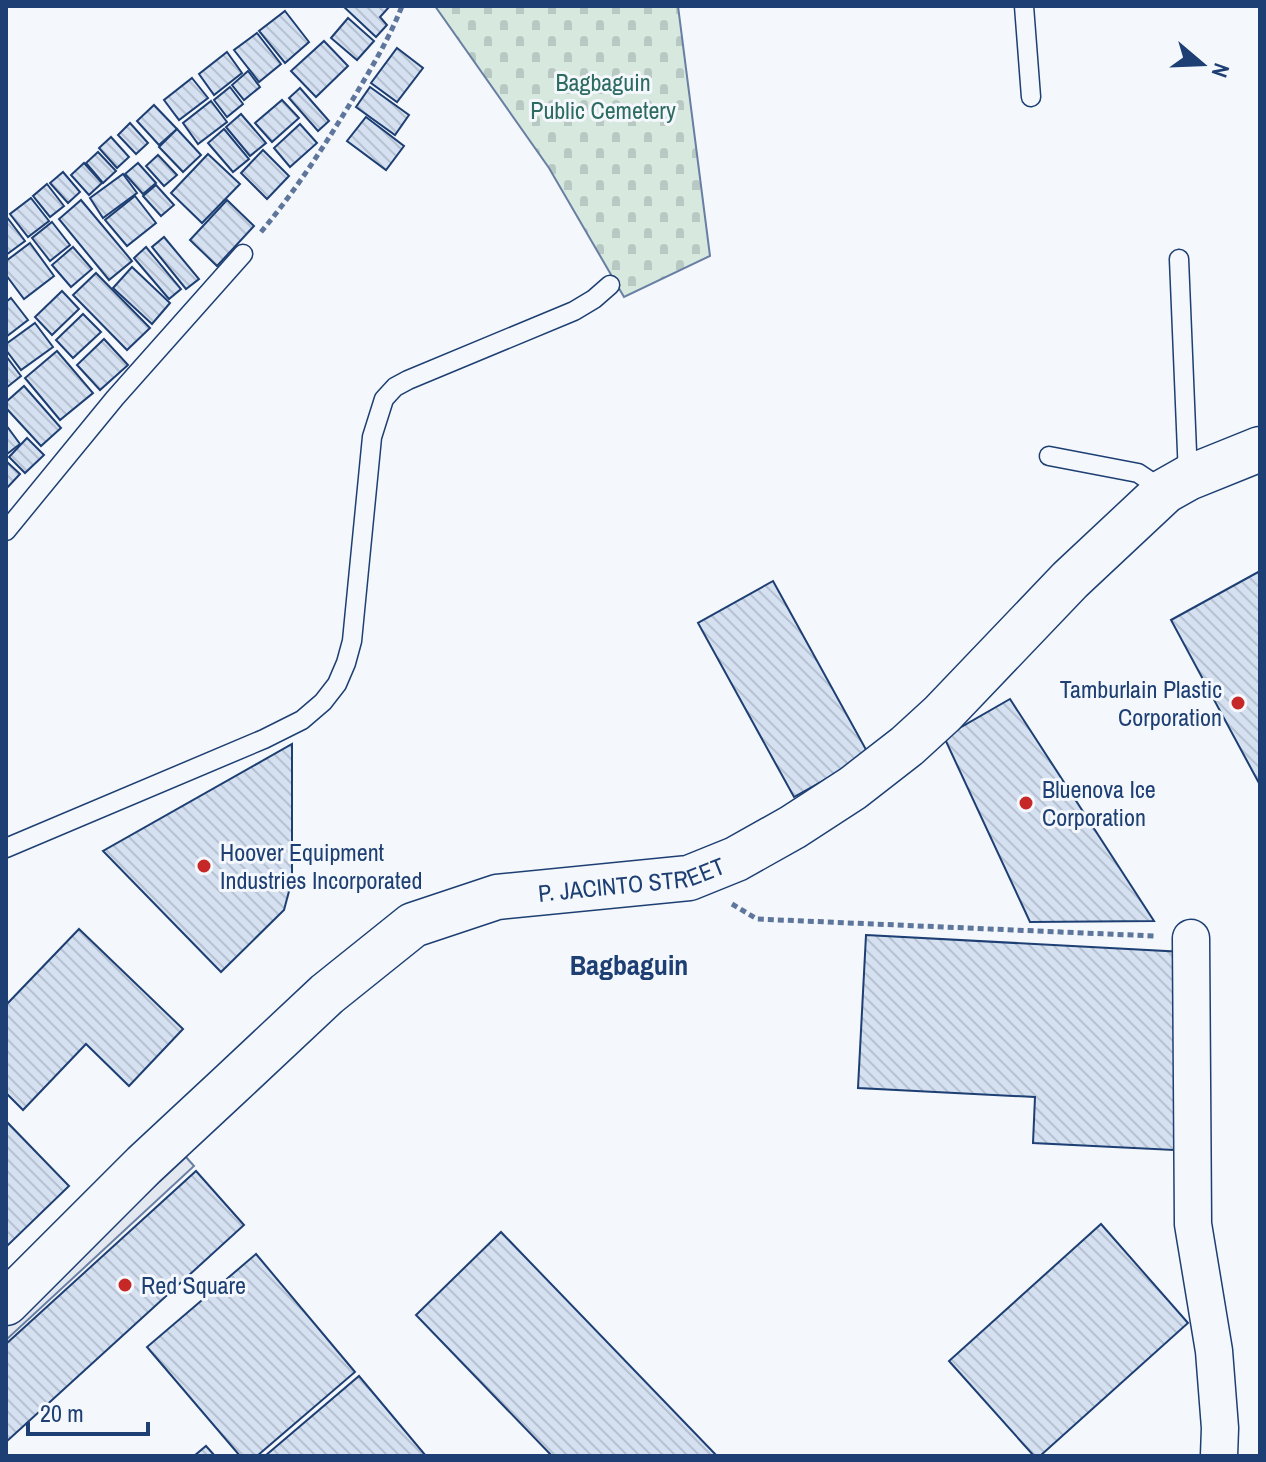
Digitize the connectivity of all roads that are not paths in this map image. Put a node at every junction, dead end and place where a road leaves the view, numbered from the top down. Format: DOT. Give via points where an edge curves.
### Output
graph roads {
  1 [pos="1024,6"];
  2 [pos="1031,97"];
  3 [pos="243,254"];
  4 [pos="1179,259"];
  5 [pos="610,285"];
  6 [pos="1260,449"];
  7 [pos="1049,456"];
  8 [pos="1176,484"];
  9 [pos="6,531"];
  10 [pos="6,848"];
  11 [pos="1191,938"];
  12 [pos="6,1303"];
  13 [pos="1219,1456"];
  1 -- 2 [label="lane"];
  3 -- 9 [label="lane"];
  4 -- 8 [label="lane"];
  5 -- 10 [label="lane" via="574,311 408,380 384,399 372,437 352,641 337,684 323,702 302,720 264,739"];
  6 -- 8 [label="street, P. JACINTO STREET"];
  7 -- 8 [label="lane"];
  8 -- 12 [label="street, P. JACINTO STREET" via="1081,570 907,746 793,827 689,878 497,897 413,925 327,994"];
  11 -- 13 [label="street" via="1193,1224 1214,1351"];
}
